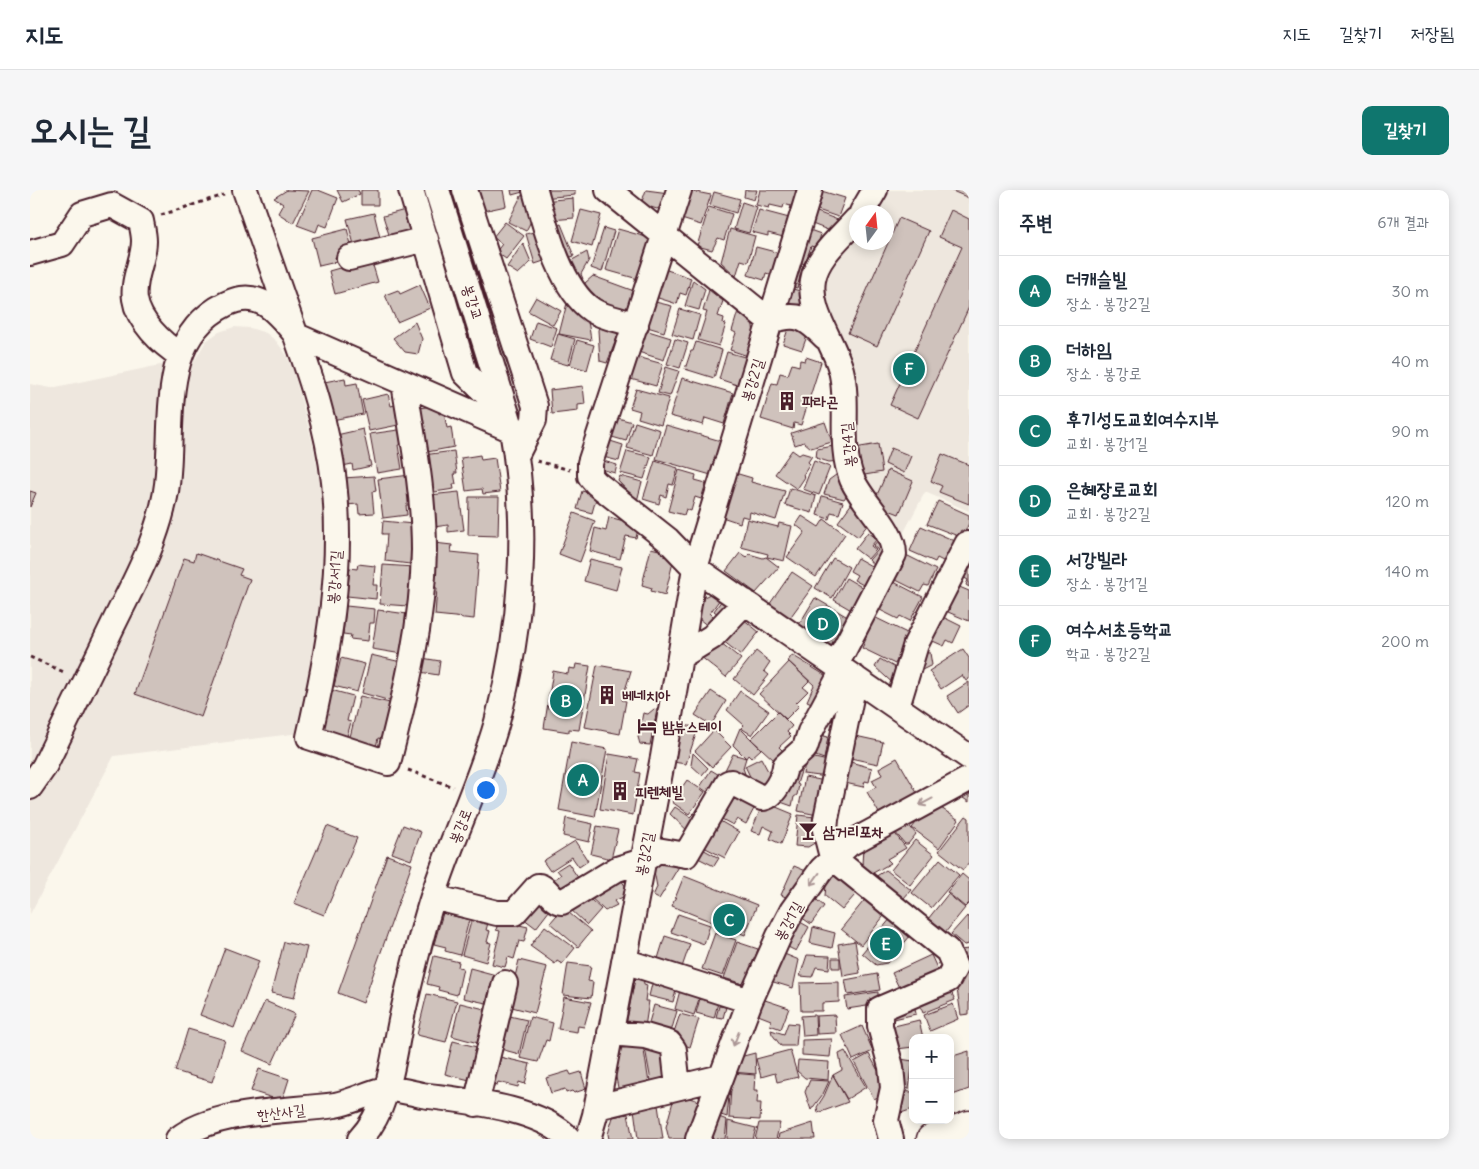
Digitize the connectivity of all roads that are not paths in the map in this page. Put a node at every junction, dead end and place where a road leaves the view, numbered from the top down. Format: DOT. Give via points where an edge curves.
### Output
graph roads {
  1 [pos="411,190"];
  2 [pos="437,190"];
  3 [pos="465,190"];
  4 [pos="535,190"];
  5 [pos="608,190"];
  6 [pos="679,190"];
  7 [pos="810,190"];
  8 [pos="875,190"];
  9 [pos="238,191"];
  10 [pos="866,205"];
  11 [pos="849,228"];
  12 [pos="665,235"];
  13 [pos="426,239"];
  14 [pos="30,254"];
  15 [pos="349,258"];
  16 [pos="770,321"];
  17 [pos="636,325"];
  18 [pos="296,336"];
  19 [pos="831,344"];
  20 [pos="180,355"];
  21 [pos="404,383"];
  22 [pos="510,423"];
  23 [pos="516,456"];
  24 [pos="967,544"];
  25 [pos="695,568"];
  26 [pos="745,602"];
  27 [pos="681,656"];
  28 [pos="845,671"];
  29 [pos="897,707"];
  30 [pos="969,756"];
  31 [pos="969,779"];
  32 [pos="30,787"];
  33 [pos="832,858"];
  34 [pos="643,861"];
  35 [pos="433,897"];
  36 [pos="624,961"];
  37 [pos="505,983"];
  38 [pos="750,1001"];
  39 [pos="610,1033"];
  40 [pos="721,1077"];
  41 [pos="678,1087"];
  42 [pos="386,1089"];
  43 [pos="476,1104"];
  44 [pos="597,1108"];
  45 [pos="969,1126"];
  46 [pos="178,1139"];
  47 [pos="360,1139"];
  48 [pos="569,1139"];
  49 [pos="588,1139"];
  50 [pos="698,1139"];
  51 [pos="891,1139"];
  52 [pos="931,1139"];
  1 -- 13 [label="street"];
  2 -- 22 [label="street, 봉강교"];
  3 -- 23 [label="street" via="535,406 534,420"];
  4 -- 17 [label="street" via="562,270 577,294 594,311"];
  5 -- 12 [label="street"];
  6 -- 12 [label="street"];
  7 -- 16 [label="street, 봉강2길"];
  8 -- 10 [label="street"];
  9 -- 18 [label="street, 봉강서1길"];
  11 -- 19 [label="street, 봉강4길" via="824,256 813,281 818,315"];
  12 -- 16 [label="street"];
  12 -- 17 [label="street"];
  13 -- 15 [label="street"];
  13 -- 22 [label="street" via="465,372"];
  14 -- 20 [label="street" via="62,244 82,214 112,204 141,221 144,241 135,299 148,327 166,347"];
  16 -- 19 [label="street" via="787,316 801,318 810,322"];
  16 -- 25 [label="street, 봉강2길"];
  17 -- 25 [label="street" via="590,463 590,476 668,540"];
  18 -- 20 [label="street" via="264,303 244,298 220,307 206,318"];
  18 -- 21 [label="street"];
  18 -- 21 [label="street, 봉강서1길" via="317,395 330,454 336,508 332,610 325,666 308,737 388,763 411,673 424,550 420,476"];
  19 -- 28 [label="street, 봉강4길" via="843,380 846,442 852,478 886,529 894,550"];
  20 -- 32 [label="street" via="170,402 168,474 162,513 148,555 42,770"];
  21 -- 22 [label="street"];
  22 -- 23 [label="street, 봉강로"];
  23 -- 35 [label="street, 봉강로" via="521,543 513,643 497,722"];
  24 -- 29 [label="street" via="916,644"];
  25 -- 26 [label="street"];
  25 -- 27 [label="street, 봉강2길"];
  26 -- 27 [label="street" via="712,637"];
  26 -- 28 [label="street"];
  27 -- 34 [label="street, 봉강2길"];
  28 -- 29 [label="street"];
  28 -- 33 [label="street" via="825,830"];
  28 -- 34 [label="street" via="810,732 805,748 785,766 784,775 770,795 762,798 728,783 686,855 657,850"];
  29 -- 30 [label="street"];
  31 -- 33 [label="street, 봉강1길, one-way" via="849,844"];
  33 -- 38 [label="street, 봉강1길, one-way" via="792,911"];
  33 -- 51 [label="street" via="948,951 954,968 948,980 880,1009 880,1026 892,1068 893,1088 886,1120"];
  34 -- 35 [label="street" via="617,869 562,902 538,886 514,913 497,913"];
  34 -- 36 [label="street, 봉강2길"];
  35 -- 42 [label="street, 봉강로"];
  36 -- 38 [label="street"];
  36 -- 39 [label="street, 봉강2길"];
  37 -- 43 [label="street"];
  38 -- 40 [label="street, 봉강1길, one-way"];
  39 -- 41 [label="street" via="646,1036 669,1043 674,1050"];
  39 -- 44 [label="street, 봉강2길"];
  40 -- 41 [label="street"];
  40 -- 50 [label="street, 봉강1길"];
  41 -- 44 [label="street"];
  42 -- 43 [label="street"];
  42 -- 46 [label="street, 한산사길" via="336,1105 209,1121"];
  42 -- 47 [label="street, 봉강로" via="373,1121"];
  43 -- 48 [label="street" via="533,1118"];
  44 -- 49 [label="street, 봉강2길"];
  45 -- 52 [label="main road"];
}
